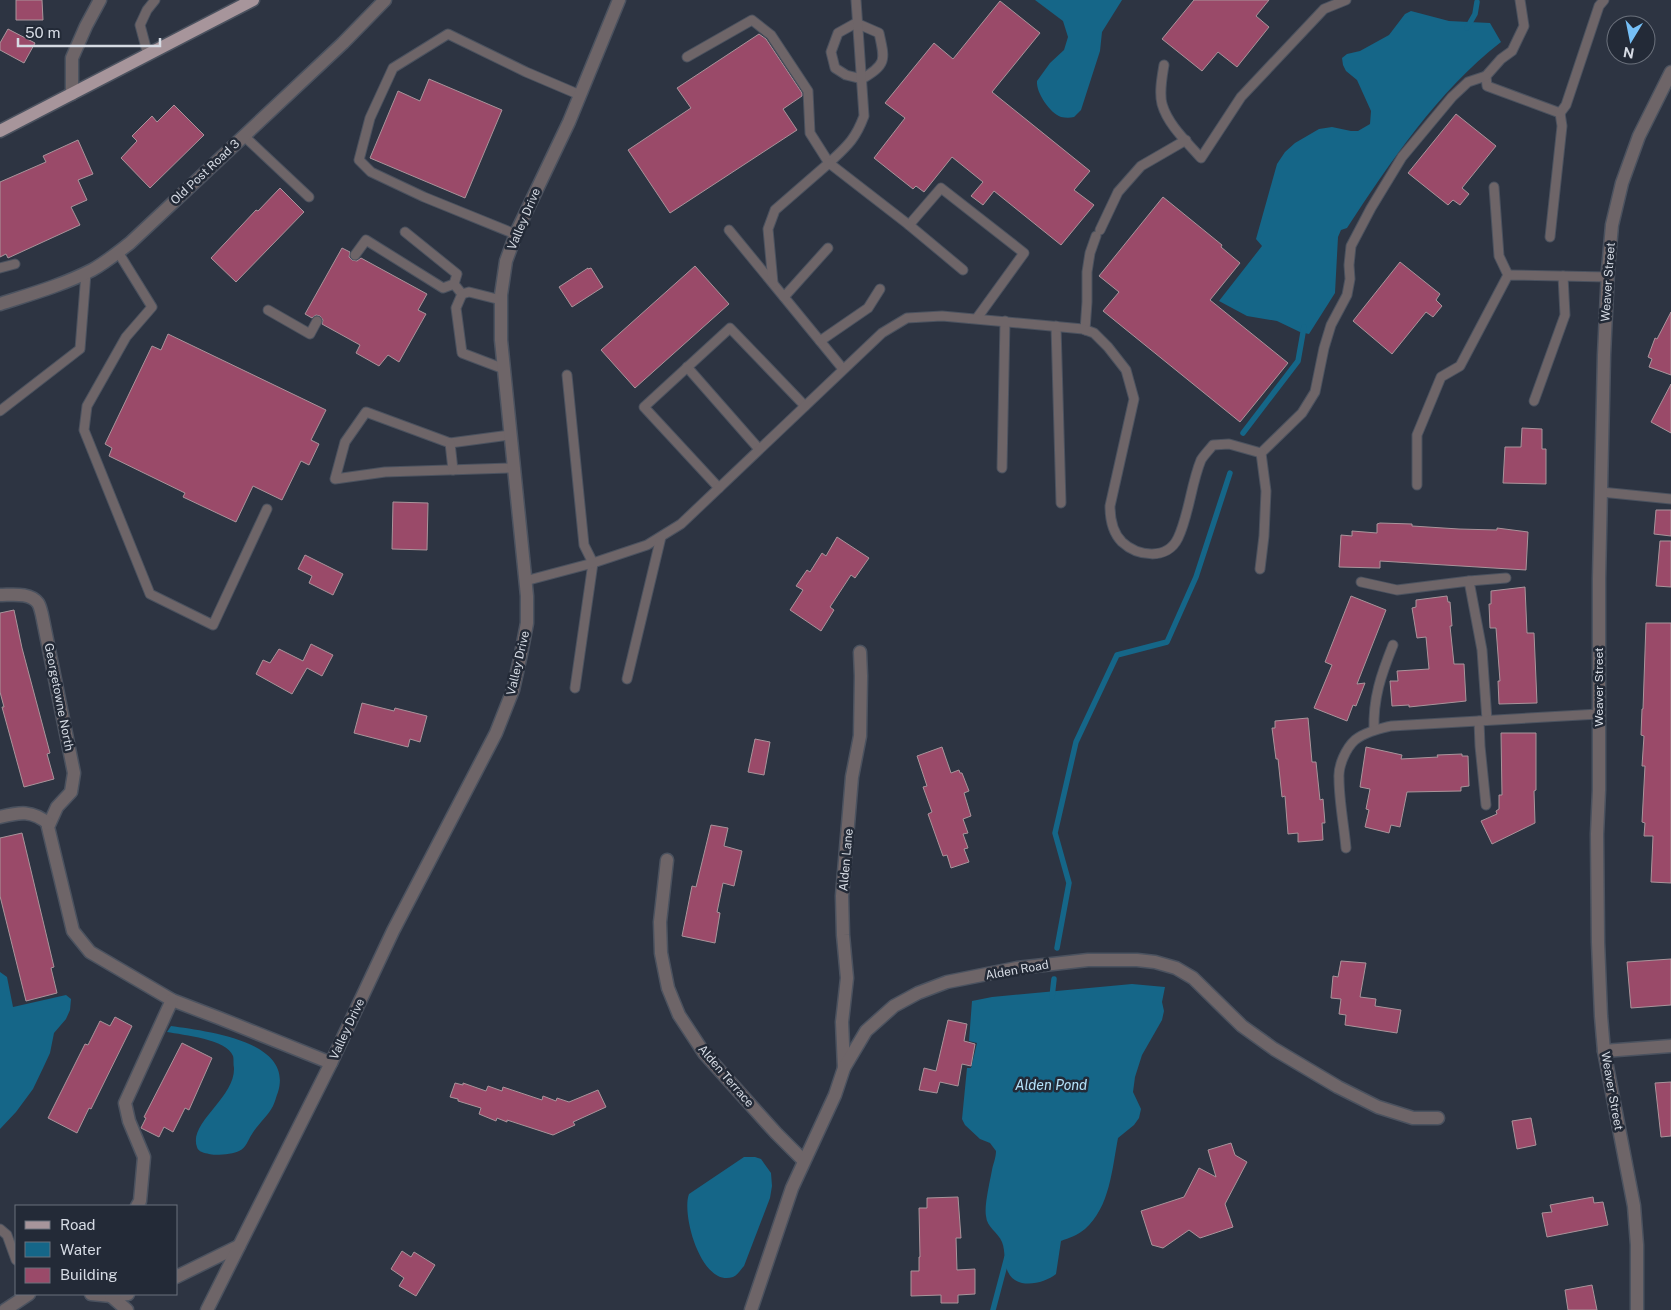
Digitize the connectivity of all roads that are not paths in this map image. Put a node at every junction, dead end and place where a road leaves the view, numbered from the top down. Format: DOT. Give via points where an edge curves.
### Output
graph roads {
  1 [pos="100,0"];
  2 [pos="155,0"];
  3 [pos="253,0"];
  4 [pos="385,0"];
  5 [pos="619,0"];
  6 [pos="856,0"];
  7 [pos="1346,0"];
  8 [pos="1520,0"];
  9 [pos="1604,0"];
  10 [pos="1322,4"];
  11 [pos="856,23"];
  12 [pos="148,55"];
  13 [pos="687,57"];
  14 [pos="1164,65"];
  15 [pos="1671,72"];
  16 [pos="1486,76"];
  17 [pos="862,78"];
  18 [pos="72,94"];
  19 [pos="580,95"];
  20 [pos="1560,114"];
  21 [pos="0,131"];
  22 [pos="244,136"];
  23 [pos="1186,140"];
  24 [pos="829,163"];
  25 [pos="1494,187"];
  26 [pos="309,197"];
  27 [pos="909,225"];
  28 [pos="729,230"];
  29 [pos="405,232"];
  30 [pos="516,234"];
  31 [pos="1550,237"];
  32 [pos="828,248"];
  33 [pos="118,252"];
  34 [pos="355,255"];
  35 [pos="15,264"];
  36 [pos="0,268"];
  37 [pos="963,270"];
  38 [pos="86,273"];
  39 [pos="1508,275"];
  40 [pos="1563,276"];
  41 [pos="1608,277"];
  42 [pos="772,283"];
  43 [pos="454,284"];
  44 [pos="880,289"];
  45 [pos="462,294"];
  46 [pos="784,297"];
  47 [pos="502,300"];
  48 [pos="0,304"];
  49 [pos="268,310"];
  50 [pos="977,318"];
  51 [pos="317,321"];
  52 [pos="1005,321"];
  53 [pos="1056,326"];
  54 [pos="1089,332"];
  55 [pos="820,341"];
  56 [pos="687,368"];
  57 [pos="504,369"];
  58 [pos="843,369"];
  59 [pos="567,375"];
  60 [pos="1534,401"];
  61 [pos="805,406"];
  62 [pos="0,411"];
  63 [pos="510,435"];
  64 [pos="450,443"];
  65 [pos="759,449"];
  66 [pos="1261,453"];
  67 [pos="513,468"];
  68 [pos="1002,468"];
  69 [pos="453,470"];
  70 [pos="1417,484"];
  71 [pos="719,488"];
  72 [pos="1601,492"];
  73 [pos="1671,499"];
  74 [pos="1061,503"];
  75 [pos="267,509"];
  76 [pos="661,537"];
  77 [pos="593,563"];
  78 [pos="1260,569"];
  79 [pos="1506,578"];
  80 [pos="525,581"];
  81 [pos="1361,582"];
  82 [pos="1469,582"];
  83 [pos="0,595"];
  84 [pos="1393,646"];
  85 [pos="860,652"];
  86 [pos="628,679"];
  87 [pos="575,688"];
  88 [pos="1599,714"];
  89 [pos="1483,721"];
  90 [pos="1374,730"];
  91 [pos="1486,805"];
  92 [pos="0,817"];
  93 [pos="49,824"];
  94 [pos="1346,848"];
  95 [pos="667,860"];
  96 [pos="172,1000"];
  97 [pos="1671,1046"];
  98 [pos="1604,1051"];
  99 [pos="332,1063"];
  100 [pos="844,1068"];
  101 [pos="1438,1118"];
  102 [pos="803,1160"];
  103 [pos="138,1205"];
  104 [pos="0,1229"];
  105 [pos="239,1246"];
  106 [pos="15,1257"];
  107 [pos="178,1276"];
  108 [pos="26,1295"];
  109 [pos="100,1295"];
  110 [pos="119,1295"];
  111 [pos="110,1296"];
  112 [pos="5,1310"];
  113 [pos="127,1310"];
  114 [pos="207,1310"];
  115 [pos="751,1310"];
  116 [pos="1637,1310"];
  1 -- 18 [label="street" via="72,58"];
  2 -- 12 [label="lane" via="140,25"];
  3 -- 12 [label="main road"];
  4 -- 22 [label="street, Old Post Road 3"];
  5 -- 19 [label="street, Valley Drive"];
  6 -- 11 [label="lane"];
  7 -- 10 [label="lane"];
  8 -- 16 [label="lane" via="1524,26 1512,50"];
  9 -- 20 [label="lane" via="1599,6 1566,105"];
  10 -- 23 [label="lane" via="1241,97 1201,158"];
  11 -- 17 [label="lane"];
  11 -- 17 [label="lane" via="879,34 884,56 878,69"];
  11 -- 17 [label="lane" via="838,33 831,52 835,68 846,75"];
  12 -- 18 [label="main road"];
  13 -- 24 [label="lane" via="752,20 771,35 808,91 810,133"];
  14 -- 23 [label="lane" via="1161,103 1170,121"];
  15 -- 41 [label="street, Weaver Street" via="1639,136 1622,183 1612,225"];
  16 -- 20 [label="lane" via="1488,86"];
  16 -- 66 [label="lane" via="1468,82 1452,97 1402,157 1371,208 1351,246 1348,295 1331,325 1315,392 1302,412"];
  17 -- 24 [label="lane" via="864,116 858,133"];
  18 -- 21 [label="main road"];
  19 -- 30 [label="street, Valley Drive"];
  19 -- 30 [label="lane" via="448,34 393,68 370,118 359,160 371,172 424,197"];
  20 -- 31 [label="lane" via="1562,126"];
  22 -- 26 [label="lane"];
  22 -- 33 [label="street, Old Post Road 3"];
  23 -- 54 [label="lane" via="1141,166 1118,192 1090,253 1087,272"];
  24 -- 27 [label="lane"];
  24 -- 42 [label="lane" via="775,210 768,229"];
  25 -- 39 [label="lane" via="1498,256"];
  27 -- 37 [label="lane"];
  27 -- 50 [label="lane" via="940,188 1024,253"];
  28 -- 42 [label="lane"];
  29 -- 43 [label="lane" via="457,274"];
  30 -- 47 [label="street, Valley Drive" via="506,261"];
  32 -- 46 [label="lane"];
  33 -- 38 [label="street, Old Post Road 3"];
  33 -- 75 [label="lane" via="152,307 126,337 87,406 84,430 150,594 213,625"];
  34 -- 43 [label="lane" via="366,240 443,288"];
  35 -- 36 [label="lane"];
  38 -- 48 [label="street, Old Post Road 3"];
  38 -- 62 [label="lane" via="80,349"];
  39 -- 40 [label="lane"];
  39 -- 70 [label="lane" via="1460,366 1441,377 1417,435"];
  40 -- 41 [label="lane"];
  40 -- 60 [label="lane" via="1565,315"];
  41 -- 72 [label="street, Weaver Street"];
  42 -- 46 [label="lane"];
  43 -- 45 [label="lane"];
  44 -- 55 [label="lane" via="868,308"];
  45 -- 47 [label="lane" via="469,292"];
  45 -- 57 [label="lane" via="456,308 462,353"];
  46 -- 55 [label="lane"];
  47 -- 57 [label="street, Valley Drive"];
  49 -- 51 [label="lane" via="310,334"];
  50 -- 52 [label="lane"];
  50 -- 58 [label="lane" via="908,318 882,333"];
  52 -- 53 [label="lane"];
  52 -- 68 [label="lane"];
  53 -- 54 [label="lane"];
  53 -- 74 [label="lane"];
  54 -- 66 [label="lane" via="1108,347 1126,370 1134,398 1110,506 1110,520 1118,538 1130,549 1156,554 1167,550 1178,540 1202,460 1213,445 1229,444"];
  55 -- 58 [label="lane"];
  56 -- 61 [label="lane" via="730,328"];
  56 -- 65 [label="lane"];
  56 -- 71 [label="lane" via="644,407"];
  57 -- 63 [label="street, Valley Drive"];
  58 -- 61 [label="lane"];
  59 -- 77 [label="lane" via="584,545"];
  61 -- 65 [label="lane"];
  63 -- 64 [label="lane"];
  63 -- 67 [label="street, Valley Drive"];
  64 -- 69 [label="lane"];
  64 -- 69 [label="lane" via="366,412 345,442 335,479 385,472"];
  65 -- 71 [label="lane"];
  66 -- 78 [label="lane" via="1266,491"];
  67 -- 69 [label="lane"];
  67 -- 80 [label="street, Valley Drive"];
  71 -- 76 [label="lane" via="681,524"];
  72 -- 73 [label="lane"];
  72 -- 88 [label="street, Weaver Street"];
  76 -- 77 [label="lane"];
  76 -- 86 [label="lane"];
  77 -- 80 [label="lane"];
  77 -- 87 [label="lane"];
  79 -- 82 [label="lane"];
  80 -- 99 [label="street, Valley Drive" via="527,623 515,681 496,732 393,931"];
  81 -- 82 [label="lane" via="1397,590"];
  82 -- 89 [label="lane" via="1482,650"];
  83 -- 93 [label="street, Georgetowne North" via="27,596 37,602 42,615 74,773 71,792 57,807"];
  84 -- 90 [label="lane" via="1376,695"];
  85 -- 100 [label="street, Alden Lane" via="860,736 852,777 842,896 847,978 842,1022"];
  88 -- 89 [label="lane"];
  88 -- 98 [label="street, Weaver Street" via="1598,942"];
  89 -- 90 [label="lane" via="1391,726"];
  89 -- 91 [label="lane" via="1480,746"];
  90 -- 94 [label="lane" via="1355,740 1348,749 1338,777"];
  92 -- 93 [label="street" via="18,813 39,816"];
  93 -- 96 [label="street" via="73,931 90,952"];
  95 -- 102 [label="street, Alden Terrace" via="660,922 661,953 668,988 679,1015 704,1053"];
  96 -- 99 [label="street"];
  96 -- 103 [label="street" via="125,1103 144,1157"];
  97 -- 98 [label="street"];
  98 -- 116 [label="street, Weaver Street" via="1634,1206"];
  99 -- 105 [label="street, Valley Drive"];
  100 -- 101 [label="street, Alden Road" via="866,1032 894,1006 947,982 1017,968 1088,960 1137,960 1169,966 1193,978 1242,1026 1274,1050 1338,1087 1378,1107 1413,1118"];
  100 -- 102 [label="street, Alden Road" via="831,1104"];
  102 -- 115 [label="street, Alden Road"];
  104 -- 106 [label="lane" via="7,1235"];
  105 -- 107 [label="street"];
  105 -- 114 [label="street, Valley Drive"];
  108 -- 112 [label="street"];
  109 -- 111 [label="street"];
  110 -- 111 [label="street"];
  111 -- 113 [label="street"];
}
